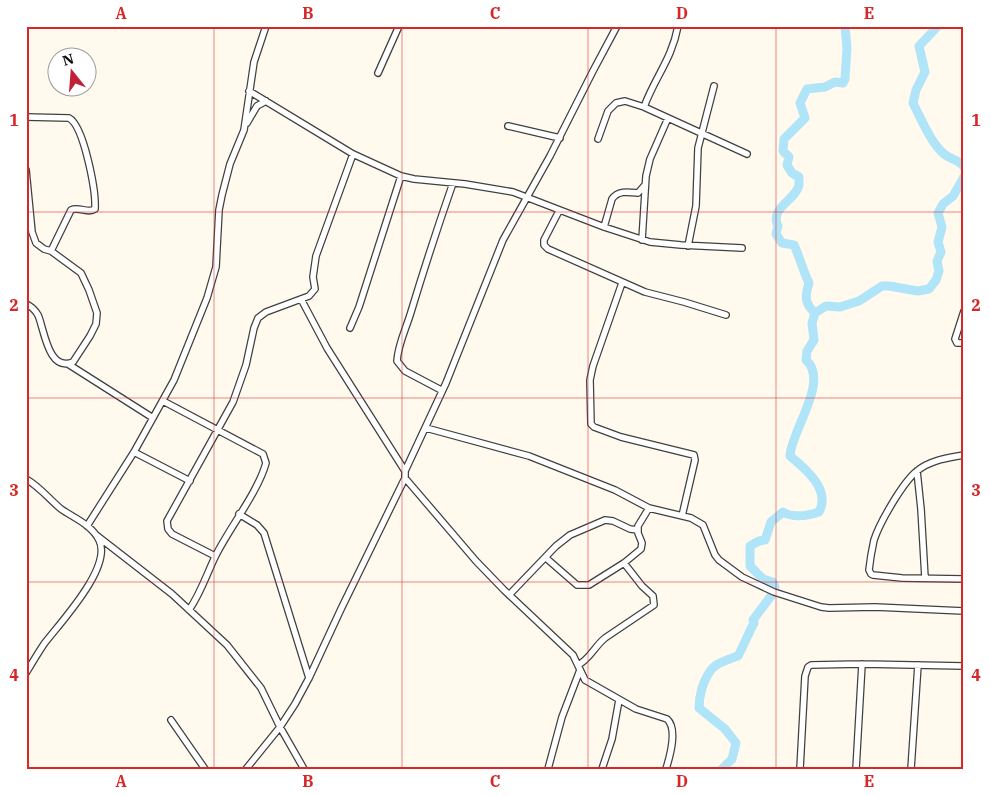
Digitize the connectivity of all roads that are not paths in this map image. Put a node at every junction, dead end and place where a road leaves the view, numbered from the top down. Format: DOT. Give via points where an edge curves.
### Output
graph roads {
  1 [pos="266,26"];
  2 [pos="399,26"];
  3 [pos="617,26"];
  4 [pos="678,26"];
  5 [pos="378,74"];
  6 [pos="714,86"];
  7 [pos="249,91"];
  8 [pos="266,100"];
  9 [pos="644,107"];
  10 [pos="26,117"];
  11 [pos="668,118"];
  12 [pos="508,126"];
  13 [pos="244,130"];
  14 [pos="702,132"];
  15 [pos="560,138"];
  16 [pos="598,139"];
  17 [pos="353,154"];
  18 [pos="748,154"];
  19 [pos="26,170"];
  20 [pos="401,176"];
  21 [pos="453,183"];
  22 [pos="645,184"];
  23 [pos="527,198"];
  24 [pos="558,210"];
  25 [pos="604,228"];
  26 [pos="642,240"];
  27 [pos="688,246"];
  28 [pos="742,248"];
  29 [pos="51,251"];
  30 [pos="622,283"];
  31 [pos="301,300"];
  32 [pos="26,304"];
  33 [pos="964,311"];
  34 [pos="726,315"];
  35 [pos="350,328"];
  36 [pos="964,343"];
  37 [pos="68,364"];
  38 [pos="441,390"];
  39 [pos="163,401"];
  40 [pos="153,418"];
  41 [pos="426,428"];
  42 [pos="218,429"];
  43 [pos="134,452"];
  44 [pos="964,455"];
  45 [pos="405,470"];
  46 [pos="917,471"];
  47 [pos="405,478"];
  48 [pos="26,479"];
  49 [pos="190,481"];
  50 [pos="650,508"];
  51 [pos="239,514"];
  52 [pos="682,516"];
  53 [pos="87,526"];
  54 [pos="638,530"];
  55 [pos="96,535"];
  56 [pos="215,556"];
  57 [pos="546,558"];
  58 [pos="624,564"];
  59 [pos="925,578"];
  60 [pos="964,579"];
  61 [pos="509,595"];
  62 [pos="189,610"];
  63 [pos="964,611"];
  64 [pos="862,664"];
  65 [pos="918,665"];
  66 [pos="964,666"];
  67 [pos="579,667"];
  68 [pos="26,673"];
  69 [pos="309,678"];
  70 [pos="619,700"];
  71 [pos="171,720"];
  72 [pos="280,727"];
  73 [pos="205,769"];
  74 [pos="246,769"];
  75 [pos="304,769"];
  76 [pos="548,769"];
  77 [pos="602,769"];
  78 [pos="666,769"];
  79 [pos="800,769"];
  80 [pos="856,769"];
  81 [pos="911,769"];
  1 -- 7 [label="street" via="254,62"];
  2 -- 5 [label="street"];
  3 -- 15 [label="street"];
  4 -- 9 [label="street" via="666,64"];
  6 -- 14 [label="street"];
  7 -- 8 [label="street"];
  7 -- 13 [label="street"];
  8 -- 13 [label="street" via="257,106"];
  8 -- 17 [label="street"];
  9 -- 11 [label="street"];
  9 -- 16 [label="street" via="624,101 616,103 604,119"];
  10 -- 29 [label="street" via="72,120 82,139 91,172 95,209 71,210"];
  11 -- 14 [label="street"];
  11 -- 22 [label="street" via="650,158"];
  12 -- 15 [label="street"];
  13 -- 39 [label="street" via="222,195 212,283"];
  14 -- 18 [label="street"];
  14 -- 27 [label="street" via="698,148 696,206"];
  15 -- 23 [label="street"];
  17 -- 20 [label="street"];
  17 -- 31 [label="street" via="314,264 315,289"];
  19 -- 29 [label="street" via="34,238 36,243"];
  20 -- 21 [label="street"];
  20 -- 35 [label="street"];
  21 -- 23 [label="street" via="513,192"];
  21 -- 38 [label="street" via="396,361 405,371"];
  22 -- 25 [label="street" via="638,192 615,195"];
  22 -- 26 [label="street"];
  23 -- 24 [label="street"];
  23 -- 38 [label="street" via="498,252"];
  24 -- 25 [label="street"];
  24 -- 30 [label="street" via="544,240 546,248"];
  25 -- 26 [label="street"];
  26 -- 27 [label="street"];
  27 -- 28 [label="street"];
  29 -- 37 [label="street" via="81,273 96,313 96,324 87,342"];
  30 -- 34 [label="street"];
  30 -- 52 [label="street" via="593,366 590,380 591,424 621,437 694,455"];
  31 -- 42 [label="street" via="258,318 233,402"];
  31 -- 45 [label="street" via="327,348"];
  32 -- 37 [label="street" via="38,314 48,349 62,363"];
  33 -- 36 [label="street" via="955,339 957,343"];
  37 -- 40 [label="street"];
  38 -- 41 [label="street"];
  39 -- 40 [label="street"];
  39 -- 42 [label="street"];
  40 -- 43 [label="street"];
  41 -- 45 [label="street"];
  41 -- 50 [label="street" via="529,456 616,490"];
  42 -- 49 [label="street"];
  42 -- 51 [label="street" via="265,458 265,468"];
  43 -- 49 [label="street"];
  43 -- 53 [label="street"];
  44 -- 46 [label="street" via="937,460"];
  45 -- 47 [label="street"];
  46 -- 59 [label="street"];
  46 -- 59 [label="street" via="891,505 875,539 870,573"];
  47 -- 61 [label="street" via="450,533"];
  47 -- 69 [label="street"];
  48 -- 53 [label="street"];
  49 -- 56 [label="street" via="167,521 168,529 190,545"];
  50 -- 52 [label="street"];
  50 -- 54 [label="street" via="639,522"];
  51 -- 56 [label="street"];
  51 -- 69 [label="street" via="258,525 264,533"];
  52 -- 63 [label="street" via="703,525 715,555 725,566 791,598 838,609 875,607"];
  53 -- 55 [label="street"];
  54 -- 57 [label="street" via="609,520 600,522 570,535"];
  54 -- 58 [label="street" via="642,546"];
  55 -- 62 [label="street"];
  55 -- 68 [label="street" via="101,552 91,579"];
  56 -- 62 [label="street"];
  57 -- 58 [label="street" via="577,585 583,586"];
  57 -- 61 [label="street"];
  58 -- 67 [label="street" via="653,596 654,604 604,638"];
  59 -- 60 [label="street"];
  61 -- 67 [label="street" via="573,655"];
  62 -- 72 [label="street" via="227,645 244,666 261,688"];
  64 -- 65 [label="street"];
  64 -- 79 [label="street" via="816,663 808,667"];
  64 -- 80 [label="street"];
  65 -- 66 [label="street"];
  65 -- 81 [label="street"];
  67 -- 70 [label="street" via="590,683"];
  67 -- 76 [label="street"];
  69 -- 72 [label="street"];
  70 -- 77 [label="street" via="612,739"];
  70 -- 78 [label="street" via="670,722 672,743"];
  71 -- 73 [label="street"];
  72 -- 74 [label="street"];
  72 -- 75 [label="street"];
}
